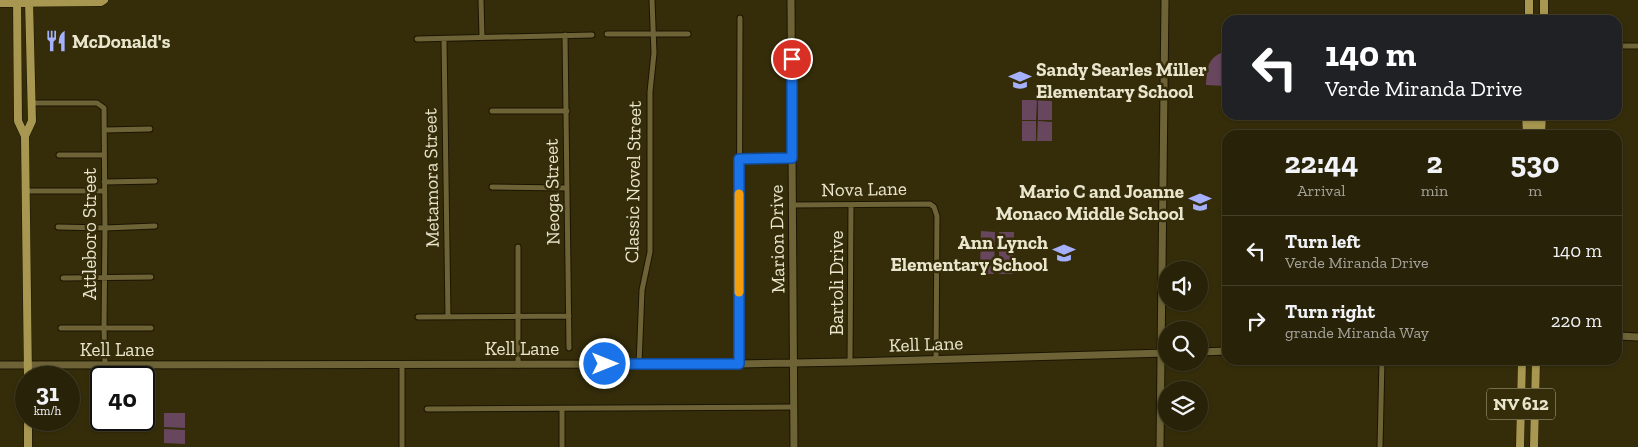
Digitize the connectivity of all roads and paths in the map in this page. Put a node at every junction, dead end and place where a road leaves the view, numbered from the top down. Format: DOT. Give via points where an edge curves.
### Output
graph roads {
  1 [pos="104,0"];
  2 [pos="481,0"];
  3 [pos="652,0"];
  4 [pos="791,0"];
  5 [pos="1165,0"];
  6 [pos="1529,0"];
  7 [pos="1544,0"];
  8 [pos="16,2"];
  9 [pos="29,2"];
  10 [pos="0,3"];
  11 [pos="1529,15"];
  12 [pos="1544,15"];
  13 [pos="740,18"];
  14 [pos="608,34"];
  15 [pos="653,34"];
  16 [pos="688,34"];
  17 [pos="565,35"];
  18 [pos="592,35"];
  19 [pos="482,37"];
  20 [pos="418,39"];
  21 [pos="444,39"];
  22 [pos="1622,46"];
  23 [pos="1638,46"];
  24 [pos="31,103"];
  25 [pos="566,111"];
  26 [pos="492,112"];
  27 [pos="150,129"];
  28 [pos="104,130"];
  29 [pos="25,136"];
  30 [pos="104,154"];
  31 [pos="59,155"];
  32 [pos="792,158"];
  33 [pos="739,159"];
  34 [pos="155,181"];
  35 [pos="104,182"];
  36 [pos="492,188"];
  37 [pos="567,188"];
  38 [pos="26,190"];
  39 [pos="104,191"];
  40 [pos="792,205"];
  41 [pos="851,205"];
  42 [pos="155,226"];
  43 [pos="58,227"];
  44 [pos="105,228"];
  45 [pos="518,247"];
  46 [pos="105,277"];
  47 [pos="151,277"];
  48 [pos="63,278"];
  49 [pos="569,316"];
  50 [pos="418,317"];
  51 [pos="448,317"];
  52 [pos="519,317"];
  53 [pos="1164,321"];
  54 [pos="61,328"];
  55 [pos="104,328"];
  56 [pos="151,328"];
  57 [pos="1622,336"];
  58 [pos="1638,336"];
  59 [pos="568,348"];
  60 [pos="1222,351"];
  61 [pos="1208,352"];
  62 [pos="1158,353"];
  63 [pos="936,360"];
  64 [pos="850,362"];
  65 [pos="794,363"];
  66 [pos="518,364"];
  67 [pos="640,364"];
  68 [pos="739,364"];
  69 [pos="0,365"];
  70 [pos="105,365"];
  71 [pos="402,365"];
  72 [pos="1382,365"];
  73 [pos="1522,365"];
  74 [pos="1536,365"];
  75 [pos="28,366"];
  76 [pos="1163,371"];
  77 [pos="794,407"];
  78 [pos="562,408"];
  79 [pos="427,409"];
  80 [pos="28,431"];
  81 [pos="28,447"];
  82 [pos="402,447"];
  83 [pos="562,447"];
  84 [pos="794,447"];
  85 [pos="1160,447"];
  86 [pos="1380,447"];
  87 [pos="1520,447"];
  88 [pos="1534,447"];
  1 -- 9 [label="main road"];
  2 -- 19 [label="street"];
  3 -- 15 [label="street, Classic Novel Street"];
  4 -- 32 [label="street, Marion Drive"];
  5 -- 53 [label="street"];
  6 -- 11 [label="main road"];
  7 -- 12 [label="main road"];
  8 -- 9 [label="main road"];
  8 -- 10 [label="main road"];
  8 -- 29 [label="main road" via="18,121"];
  9 -- 24 [label="main road"];
  13 -- 33 [label="street"];
  14 -- 15 [label="street"];
  15 -- 16 [label="street"];
  15 -- 67 [label="street, Classic Novel Street" via="649,110 650,252 642,290"];
  17 -- 18 [label="street"];
  17 -- 19 [label="street"];
  17 -- 25 [label="street, Neoga Street"];
  19 -- 21 [label="street"];
  20 -- 21 [label="street"];
  21 -- 51 [label="street, Metamora Street"];
  22 -- 23 [label="street"];
  24 -- 28 [label="street, Attleboro Street" via="97,102 104,108"];
  24 -- 29 [label="main road" via="32,121"];
  25 -- 26 [label="street"];
  25 -- 37 [label="street, Neoga Street"];
  27 -- 28 [label="street"];
  28 -- 30 [label="street, Attleboro Street"];
  29 -- 38 [label="main road"];
  30 -- 31 [label="street"];
  30 -- 35 [label="street, Attleboro Street"];
  32 -- 33 [label="street"];
  32 -- 40 [label="street, Marion Drive"];
  33 -- 68 [label="street"];
  34 -- 35 [label="street"];
  35 -- 39 [label="street, Attleboro Street"];
  36 -- 37 [label="street"];
  37 -- 49 [label="street, Neoga Street"];
  38 -- 39 [label="street"];
  38 -- 75 [label="main road"];
  39 -- 44 [label="street, Attleboro Street"];
  40 -- 41 [label="street, Nova Lane"];
  40 -- 65 [label="street, Marion Drive"];
  41 -- 63 [label="street, Nova Lane" via="930,204 934,207 937,216"];
  41 -- 64 [label="street, Bartoli Drive"];
  42 -- 44 [label="street"];
  43 -- 44 [label="street"];
  44 -- 46 [label="street, Attleboro Street"];
  45 -- 52 [label="street"];
  46 -- 47 [label="street"];
  46 -- 48 [label="street"];
  46 -- 55 [label="street, Attleboro Street"];
  49 -- 52 [label="street"];
  49 -- 59 [label="street, Neoga Street"];
  50 -- 51 [label="street"];
  51 -- 52 [label="street"];
  52 -- 66 [label="street"];
  54 -- 55 [label="street"];
  55 -- 56 [label="street"];
  55 -- 70 [label="street, Attleboro Street"];
  57 -- 58 [label="street"];
  60 -- 61 [label="street"];
  62 -- 63 [label="street, Kell Lane"];
  63 -- 64 [label="street, Kell Lane"];
  64 -- 65 [label="street, Kell Lane"];
  65 -- 68 [label="street, Kell Lane"];
  65 -- 77 [label="street, Marion Drive"];
  66 -- 67 [label="street, Kell Lane"];
  66 -- 71 [label="street, Kell Lane"];
  67 -- 68 [label="street, Kell Lane"];
  69 -- 75 [label="street, Kell Lane"];
  70 -- 71 [label="street, Kell Lane"];
  70 -- 75 [label="street, Kell Lane"];
  71 -- 82 [label="street"];
  72 -- 86 [label="street"];
  73 -- 87 [label="main road, NV 612"];
  74 -- 88 [label="main road, NV 612"];
  76 -- 85 [label="street"];
  77 -- 78 [label="street"];
  77 -- 84 [label="street, Marion Drive"];
  78 -- 79 [label="street"];
  78 -- 83 [label="street"];
  80 -- 81 [label="main road"];
}
